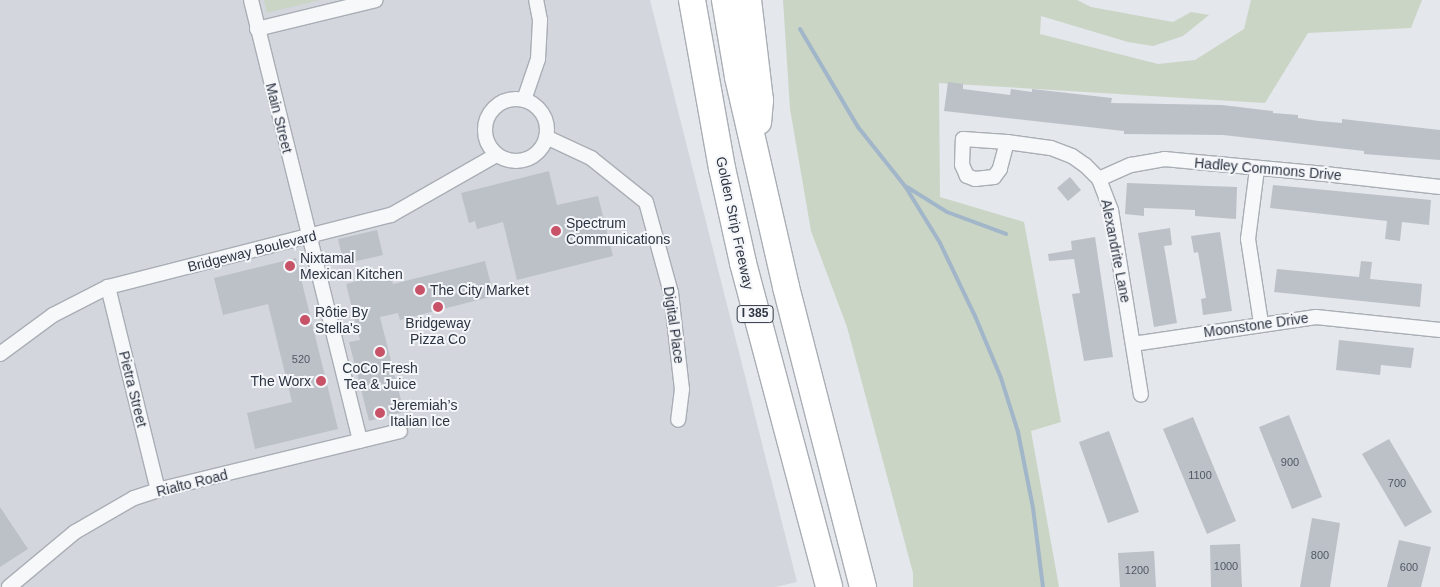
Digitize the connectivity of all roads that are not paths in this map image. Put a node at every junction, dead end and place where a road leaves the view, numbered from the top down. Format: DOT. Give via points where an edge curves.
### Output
graph roads {
  1 [pos="250,0"];
  2 [pos="376,0"];
  3 [pos="536,0"];
  4 [pos="690,0"];
  5 [pos="725,0"];
  6 [pos="748,0"];
  7 [pos="257,29"];
  8 [pos="524,100"];
  9 [pos="546,137"];
  10 [pos="1007,142"];
  11 [pos="755,152"];
  12 [pos="496,155"];
  13 [pos="1257,169"];
  14 [pos="1099,179"];
  15 [pos="1440,187"];
  16 [pos="308,237"];
  17 [pos="108,287"];
  18 [pos="1261,323"];
  19 [pos="1440,330"];
  20 [pos="1133,344"];
  21 [pos="5,351"];
  22 [pos="0,362"];
  23 [pos="1141,395"];
  24 [pos="678,420"];
  25 [pos="400,431"];
  26 [pos="360,441"];
  27 [pos="158,490"];
  28 [pos="9,587"];
  29 [pos="829,587"];
  30 [pos="863,587"];
  1 -- 7 [label="street, Main Street"];
  2 -- 7 [label="street"];
  3 -- 8 [label="street" via="540,20 538,59"];
  4 -- 29 [label="highway, Golden Strip Freeway / I 385" via="742,263"];
  5 -- 11 [label="highway, I 385"];
  6 -- 11 [label="highway" via="760,100"];
  7 -- 16 [label="street, Main Street"];
  8 -- 9 [label="street" via="540,110 547,127"];
  8 -- 12 [label="street" via="503,101 488,116 484,126 485,137"];
  9 -- 12 [label="street" via="536,155 526,160 516,162"];
  9 -- 24 [label="street, Digital Place" via="591,158 646,202 671,293 682,390"];
  10 -- 14 [label="street, Alexandrite Lane" via="1051,148 1072,156"];
  11 -- 30 [label="highway, I 385" via="803,357"];
  12 -- 16 [label="street, Bridgeway Boulevard" via="391,215"];
  13 -- 14 [label="street, Hadley Commons Drive" via="1164,159 1131,165"];
  13 -- 15 [label="street, Hadley Commons Drive"];
  13 -- 18 [label="street" via="1248,239"];
  14 -- 20 [label="street, Alexandrite Lane" via="1110,205"];
  16 -- 17 [label="street, Bridgeway Boulevard"];
  16 -- 26 [label="street, Main Street"];
  17 -- 21 [label="street, Bridgeway Boulevard" via="53,315"];
  17 -- 27 [label="street, Pietra Street"];
  18 -- 19 [label="street, Moonstone Drive" via="1316,317"];
  18 -- 20 [label="street, Moonstone Drive"];
  20 -- 23 [label="street, Alexandrite Lane"];
  21 -- 22 [label="street, Bridgeway Boulevard"];
  25 -- 26 [label="street, Rialto Road"];
  26 -- 27 [label="street, Rialto Road"];
  27 -- 28 [label="street, Rialto Road" via="134,498 75,532"];
}
